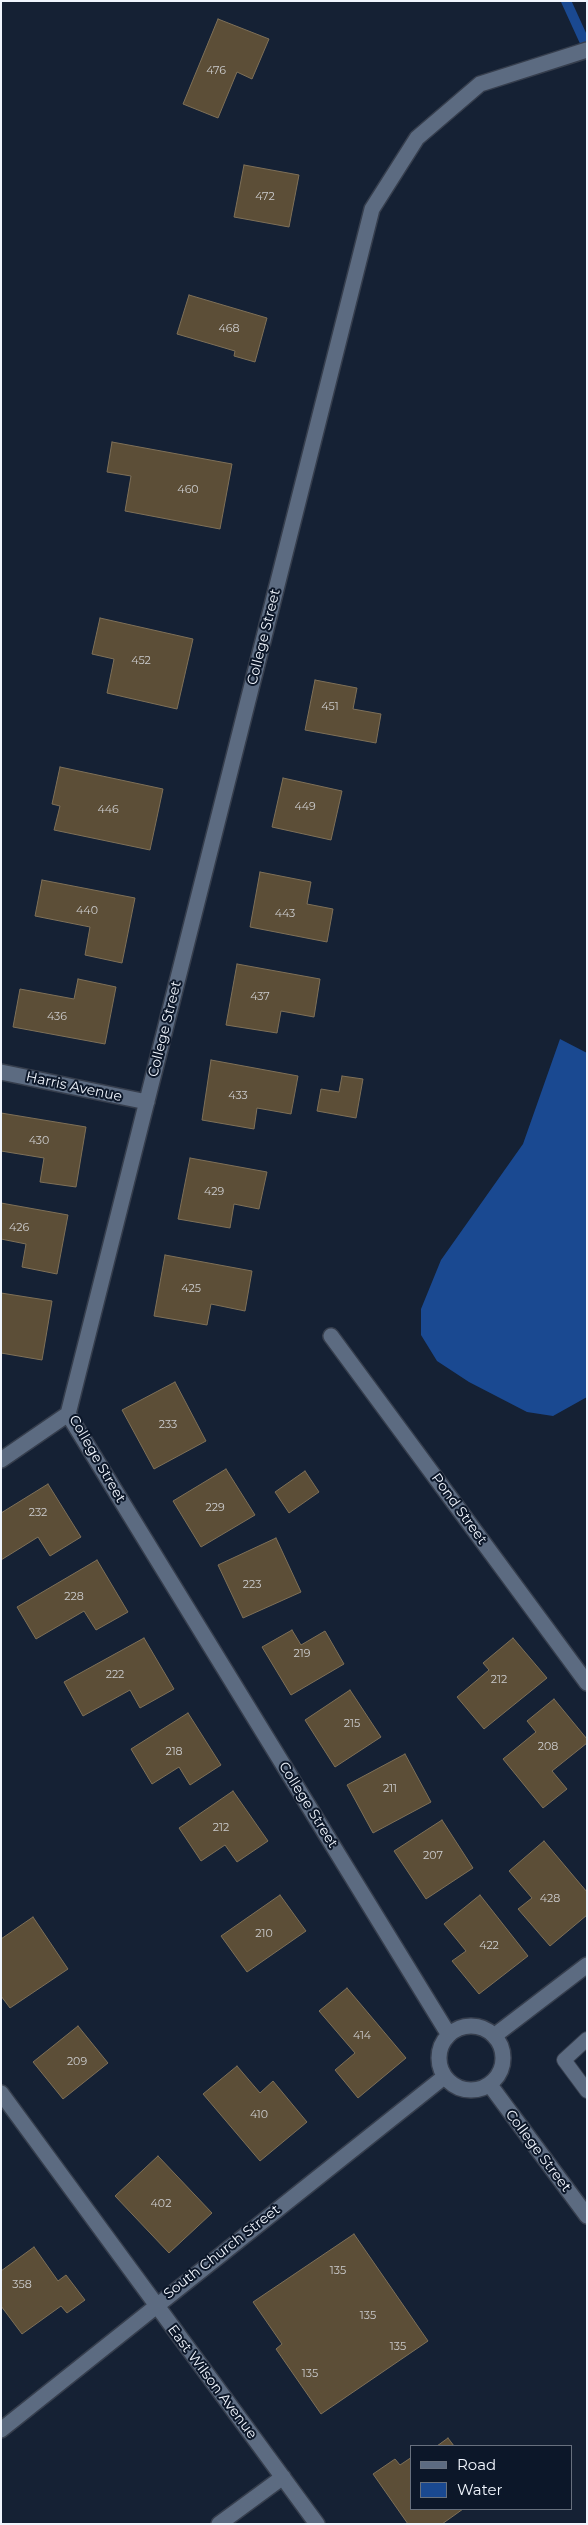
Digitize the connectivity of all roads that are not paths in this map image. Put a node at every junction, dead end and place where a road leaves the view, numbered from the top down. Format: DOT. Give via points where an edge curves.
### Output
graph roads {
  1 [pos="587,50"];
  2 [pos="1,1072"];
  3 [pos="147,1102"];
  4 [pos="331,1336"];
  5 [pos="68,1414"];
  6 [pos="1,1460"];
  7 [pos="587,1683"];
  8 [pos="585,1971"];
  9 [pos="449,2035"];
  10 [pos="494,2036"];
  11 [pos="587,2039"];
  12 [pos="444,2077"];
  13 [pos="490,2085"];
  14 [pos="587,2091"];
  15 [pos="1,2093"];
  16 [pos="587,2216"];
  17 [pos="155,2305"];
  18 [pos="1,2430"];
  19 [pos="283,2477"];
  20 [pos="219,2524"];
  21 [pos="317,2524"];
  1 -- 3 [label="street, College Street" via="480,84 417,138 372,209"];
  2 -- 3 [label="street, Harris Avenue"];
  3 -- 5 [label="street, College Street"];
  4 -- 7 [label="street, Pond Street"];
  5 -- 6 [label="street"];
  5 -- 9 [label="street, College Street"];
  8 -- 10 [label="street"];
  9 -- 10 [label="street" via="465,2026 478,2026"];
  9 -- 12 [label="street" via="439,2052 439,2065"];
  10 -- 13 [label="street" via="504,2052 504,2065"];
  11 -- 14 [label="lane" via="564,2060"];
  12 -- 13 [label="street" via="453,2086 465,2090 478,2090"];
  12 -- 17 [label="street, South Church Street"];
  13 -- 16 [label="street, College Street"];
  15 -- 17 [label="street, East Wilson Avenue"];
  17 -- 18 [label="street, South Church Street"];
  17 -- 19 [label="street, East Wilson Avenue"];
  19 -- 20 [label="street"];
  19 -- 21 [label="street, East Wilson Avenue"];
}
